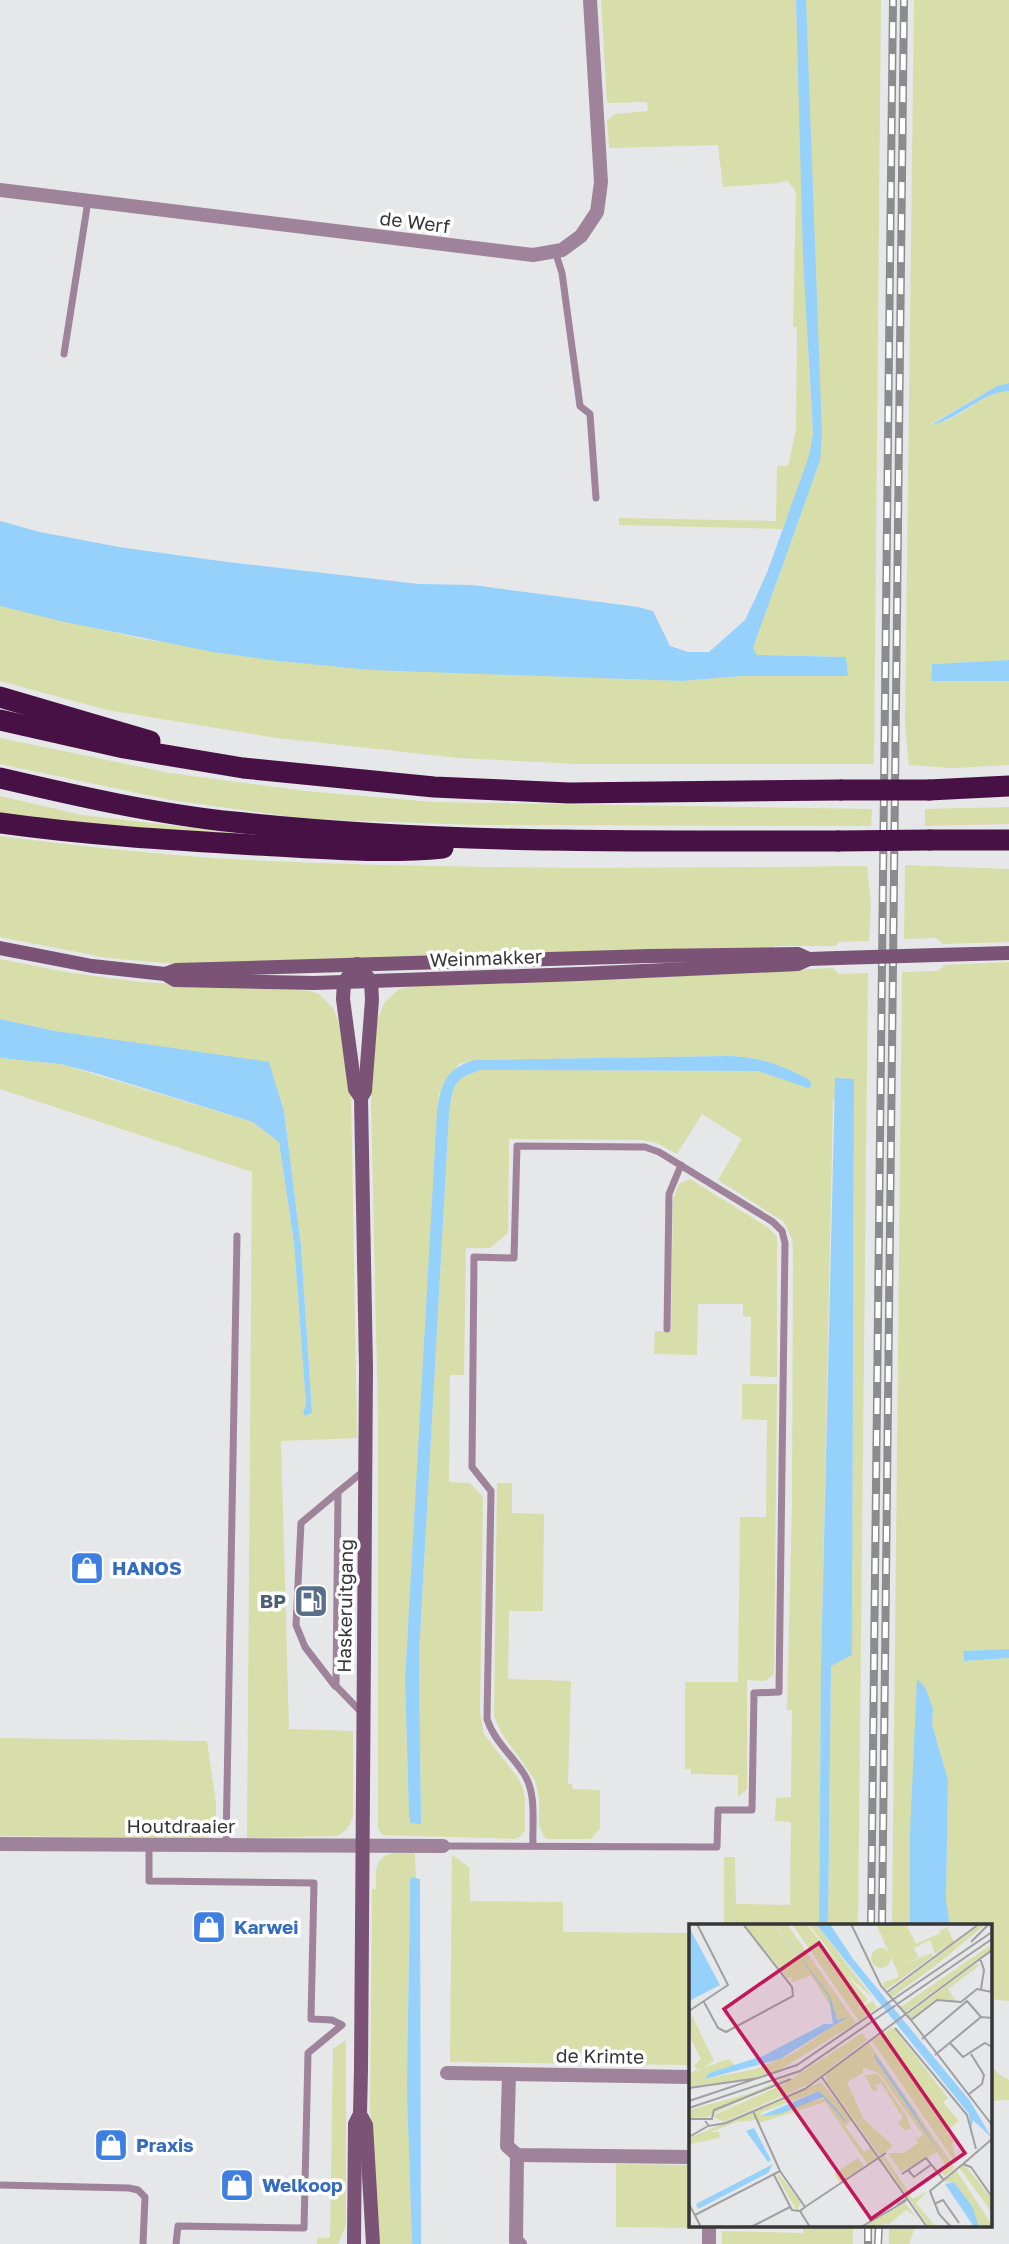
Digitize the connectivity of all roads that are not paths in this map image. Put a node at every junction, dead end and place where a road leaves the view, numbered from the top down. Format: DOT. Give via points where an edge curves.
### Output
graph roads {
  1 [pos="590,0"];
  2 [pos="0,190"];
  3 [pos="88,201"];
  4 [pos="555,251"];
  5 [pos="64,354"];
  6 [pos="596,498"];
  7 [pos="0,697"];
  8 [pos="0,720"];
  9 [pos="243,768"];
  10 [pos="0,778"];
  11 [pos="1009,786"];
  12 [pos="0,823"];
  13 [pos="1009,840"];
  14 [pos="507,841"];
  15 [pos="0,948"];
  16 [pos="1009,953"];
  17 [pos="809,959"];
  18 [pos="357,964"];
  19 [pos="165,974"];
  20 [pos="371,981"];
  21 [pos="344,982"];
  22 [pos="361,1098"];
  23 [pos="681,1165"];
  24 [pos="237,1236"];
  25 [pos="667,1329"];
  26 [pos="366,1469"];
  27 [pos="338,1492"];
  28 [pos="336,1686"];
  29 [pos="363,1715"];
  30 [pos="0,1844"];
  31 [pos="149,1845"];
  32 [pos="226,1845"];
  33 [pos="443,1846"];
  34 [pos="533,1846"];
  35 [pos="362,1847"];
  36 [pos="342,2025"];
  37 [pos="361,2026"];
  38 [pos="447,2073"];
  39 [pos="509,2074"];
  40 [pos="689,2077"];
  41 [pos="360,2114"];
  42 [pos="517,2155"];
  43 [pos="689,2157"];
  44 [pos="0,2185"];
  45 [pos="709,2226"];
  46 [pos="143,2244"];
  47 [pos="176,2244"];
  48 [pos="354,2244"];
  49 [pos="373,2244"];
  50 [pos="520,2244"];
  51 [pos="709,2244"];
  1 -- 4 [label="street, de Werf" via="601,182 597,212 581,236"];
  2 -- 3 [label="street, de Werf"];
  3 -- 4 [label="street, de Werf" via="533,256"];
  3 -- 5 [label="lane"];
  4 -- 6 [label="lane" via="580,406 590,414"];
  7 -- 9 [label="highway"];
  8 -- 9 [label="highway"];
  9 -- 11 [label="highway, bridge" via="434,787 569,793"];
  10 -- 14 [label="highway" via="86,798 233,822"];
  12 -- 14 [label="highway" via="176,840 402,852"];
  13 -- 14 [label="highway, bridge"];
  15 -- 19 [label="main road, Weinmakker"];
  16 -- 17 [label="main road, Weinmakker, bridge"];
  17 -- 18 [label="main road, Weinmakker" via="798,954"];
  17 -- 20 [label="main road, Weinmakker" via="798,964 711,969"];
  18 -- 19 [label="main road, Weinmakker"];
  18 -- 20 [label="main road"];
  18 -- 21 [label="main road"];
  19 -- 21 [label="main road, Weinmakker" via="175,980"];
  20 -- 21 [label="main road, Weinmakker"];
  20 -- 22 [label="main road, Haskeruitgang"];
  21 -- 22 [label="main road, Haskeruitgang" via="355,1089"];
  22 -- 26 [label="main road, Haskeruitgang"];
  23 -- 25 [label="lane" via="669,1194"];
  23 -- 34 [label="lane" via="645,1147 517,1146 514,1258 474,1257 472,1467 491,1491 487,1718 530,1785"];
  23 -- 34 [label="lane" via="773,1223 785,1242 779,1692 754,1693 752,1810 719,1810 717,1847"];
  24 -- 32 [label="lane"];
  26 -- 27 [label="lane"];
  26 -- 29 [label="main road, Haskeruitgang"];
  27 -- 28 [label="lane"];
  27 -- 28 [label="lane" via="301,1524 296,1625 305,1647"];
  28 -- 29 [label="lane"];
  29 -- 35 [label="main road, Haskeruitgang"];
  30 -- 31 [label="street, Houtdraaier"];
  31 -- 32 [label="street, Houtdraaier"];
  31 -- 36 [label="lane" via="149,1881 314,1883 312,2019"];
  32 -- 35 [label="street, Houtdraaier"];
  33 -- 34 [label="lane"];
  33 -- 35 [label="street, Houtdraaier"];
  35 -- 37 [label="main road, Haskeruitgang"];
  36 -- 37 [label="lane"];
  36 -- 47 [label="lane" via="308,2053 304,2228 178,2227"];
  37 -- 41 [label="main road, Haskeruitgang"];
  38 -- 39 [label="street, de Krimte"];
  39 -- 40 [label="street, de Krimte"];
  39 -- 42 [label="street" via="508,2146"];
  41 -- 48 [label="main road, Haskeruitgang" via="355,2124"];
  41 -- 49 [label="main road, Haskeruitgang" via="366,2125"];
  42 -- 43 [label="street"];
  42 -- 50 [label="street" via="516,2241"];
  44 -- 46 [label="lane" via="138,2190 145,2197"];
  45 -- 51 [label="street"];
}
